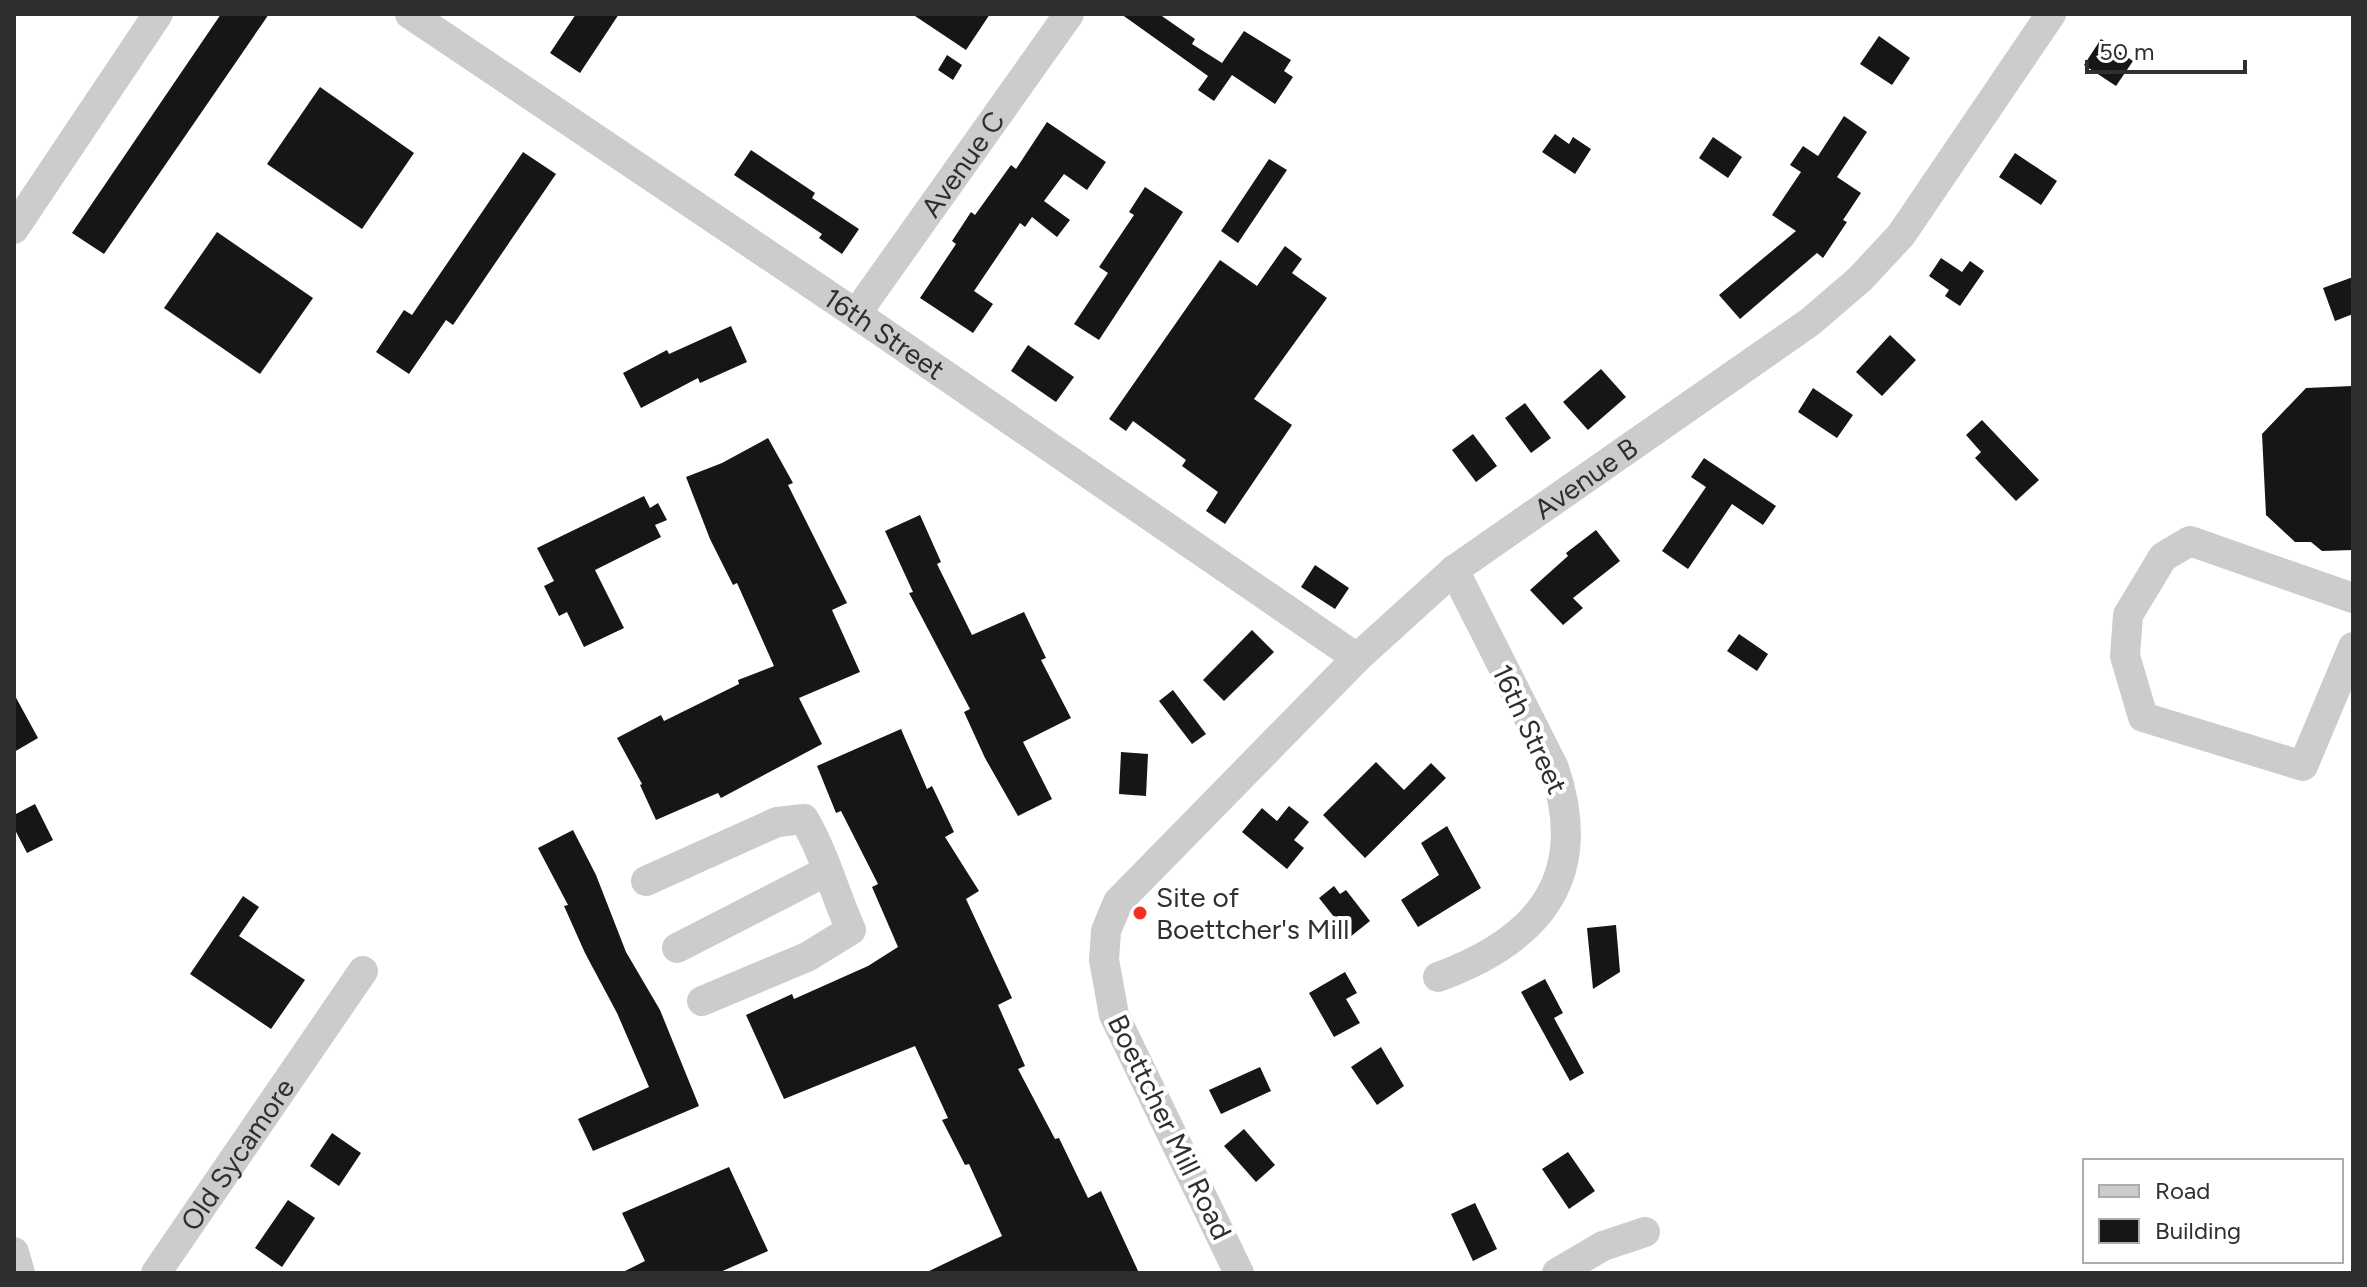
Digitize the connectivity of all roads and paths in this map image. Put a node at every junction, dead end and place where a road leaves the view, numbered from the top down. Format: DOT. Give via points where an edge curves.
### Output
graph roads {
  1 [pos="158,14"];
  2 [pos="410,14"];
  3 [pos="1069,14"];
  4 [pos="2051,14"];
  5 [pos="14,229"];
  6 [pos="856,314"];
  7 [pos="1454,570"];
  8 [pos="2353,598"];
  9 [pos="2353,647"];
  10 [pos="1357,658"];
  11 [pos="825,872"];
  12 [pos="646,881"];
  13 [pos="1106,931"];
  14 [pos="677,948"];
  15 [pos="363,971"];
  16 [pos="1438,977"];
  17 [pos="702,1001"];
  18 [pos="1645,1232"];
  19 [pos="14,1252"];
  20 [pos="20,1273"];
  21 [pos="156,1273"];
  22 [pos="1239,1273"];
  23 [pos="1557,1273"];
  1 -- 5 [label="street"];
  2 -- 6 [label="street, 16th Street"];
  3 -- 6 [label="street, Avenue C"];
  4 -- 7 [label="street, Avenue B" via="1901,235 1860,279 1810,322"];
  6 -- 10 [label="street, 16th Street"];
  7 -- 10 [label="street, Avenue B"];
  7 -- 16 [label="street, 16th Street" via="1554,768 1568,834 1564,864 1551,894 1527,926 1500,950"];
  8 -- 9 [label="street" via="2190,541 2163,557 2128,615 2125,656 2143,717 2303,766"];
  10 -- 13 [label="street, Avenue B" via="1144,873 1118,902"];
  11 -- 12 [label="street" via="826,857 804,819 777,822"];
  11 -- 14 [label="street"];
  11 -- 17 [label="street" via="851,930 807,957"];
  13 -- 22 [label="street, Boettcher Mill Road" via="1106,985 1114,1015"];
  15 -- 21 [label="street, Old Sycamore"];
  18 -- 23 [label="street" via="1603,1246"];
  19 -- 20 [label="street"];
}
